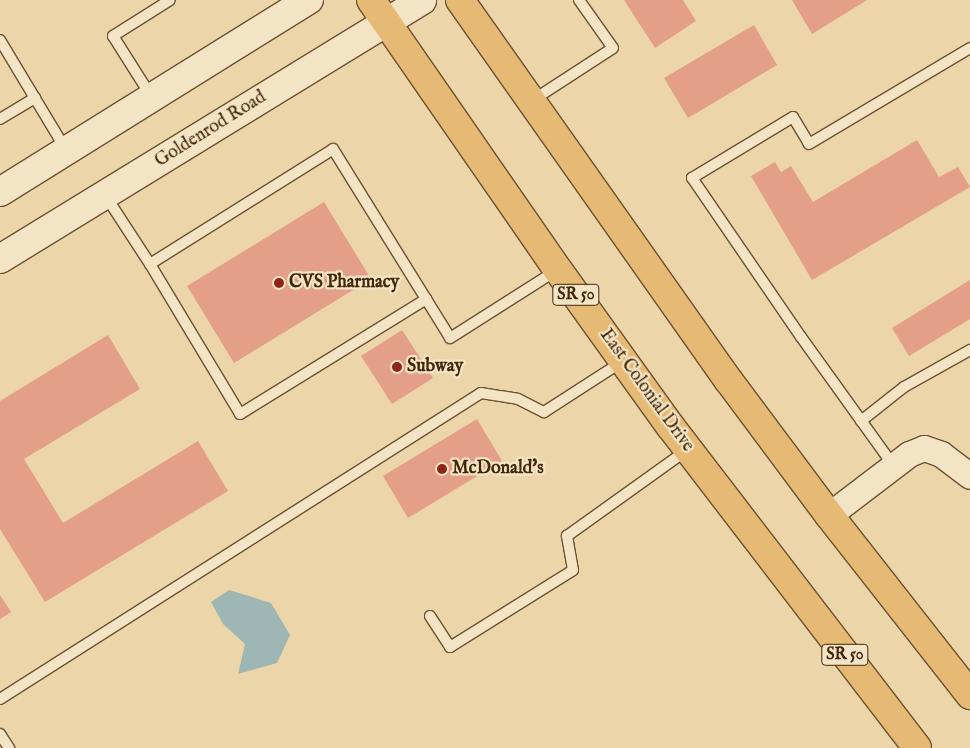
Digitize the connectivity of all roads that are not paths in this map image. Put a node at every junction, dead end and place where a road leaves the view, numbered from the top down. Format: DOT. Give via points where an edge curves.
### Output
graph roads {
  1 [pos="170,0"];
  2 [pos="309,0"];
  3 [pos="371,0"];
  4 [pos="422,0"];
  5 [pos="460,0"];
  6 [pos="579,0"];
  7 [pos="386,22"];
  8 [pos="0,40"];
  9 [pos="970,48"];
  10 [pos="152,97"];
  11 [pos="35,98"];
  12 [pos="530,102"];
  13 [pos="0,119"];
  14 [pos="66,150"];
  15 [pos="0,192"];
  16 [pos="105,195"];
  17 [pos="0,259"];
  18 [pos="150,264"];
  19 [pos="558,270"];
  20 [pos="426,299"];
  21 [pos="970,350"];
  22 [pos="623,361"];
  23 [pos="861,421"];
  24 [pos="688,450"];
  25 [pos="894,465"];
  26 [pos="970,476"];
  27 [pos="829,515"];
  28 [pos="430,616"];
  29 [pos="970,694"];
  30 [pos="0,699"];
  31 [pos="0,734"];
  32 [pos="9,748"];
  33 [pos="917,748"];
  1 -- 10 [label="lane" via="113,36"];
  2 -- 10 [label="main road"];
  3 -- 7 [label="highway, East Colonial Drive / SR 50"];
  4 -- 7 [label="main road, Goldenrod Road"];
  5 -- 12 [label="highway"];
  6 -- 12 [label="lane" via="613,48"];
  7 -- 16 [label="main road, Goldenrod Road"];
  7 -- 19 [label="highway, East Colonial Drive / SR 50"];
  8 -- 11 [label="lane"];
  9 -- 23 [label="lane" via="809,144 792,117 692,178"];
  10 -- 14 [label="main road"];
  11 -- 13 [label="lane"];
  11 -- 14 [label="lane"];
  12 -- 27 [label="highway"];
  14 -- 15 [label="main road"];
  16 -- 17 [label="main road, Goldenrod Road"];
  16 -- 18 [label="lane"];
  18 -- 20 [label="lane" via="333,149"];
  18 -- 20 [label="lane" via="240,414"];
  19 -- 20 [label="lane" via="450,338"];
  19 -- 22 [label="highway, East Colonial Drive / SR 50"];
  21 -- 23 [label="lane" via="904,387"];
  22 -- 24 [label="highway, East Colonial Drive / SR 50"];
  22 -- 30 [label="lane" via="544,412 518,399 482,393"];
  23 -- 25 [label="lane"];
  24 -- 28 [label="lane" via="567,536 573,570 450,647"];
  24 -- 33 [label="highway, East Colonial Drive / SR 50"];
  25 -- 26 [label="street" via="924,448 941,454"];
  25 -- 27 [label="street"];
  27 -- 29 [label="highway"];
  31 -- 32 [label="lane"];
}
